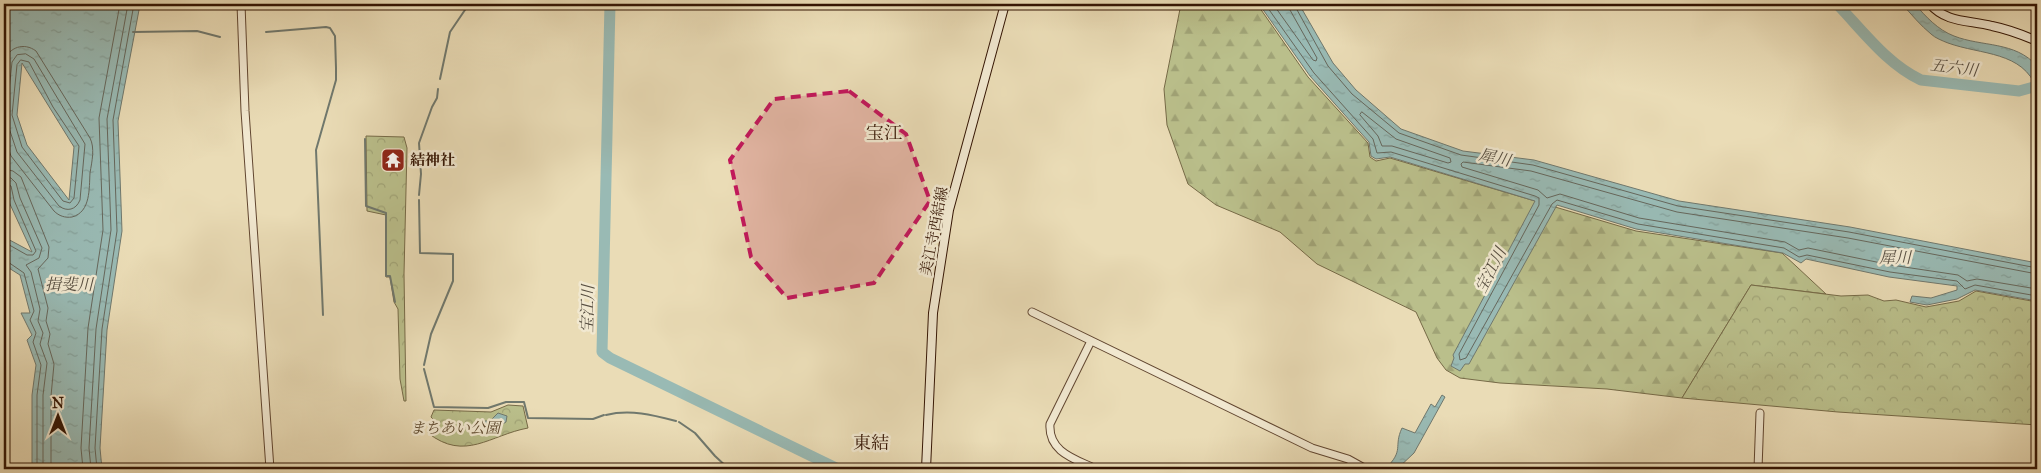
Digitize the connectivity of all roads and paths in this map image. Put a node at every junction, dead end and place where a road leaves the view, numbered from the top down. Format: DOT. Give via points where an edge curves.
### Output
graph roads {
  1 [pos="242,4"];
  2 [pos="1005,4"];
  3 [pos="1930,4"];
  4 [pos="2037,42"];
  5 [pos="1032,312"];
  6 [pos="1090,340"];
  7 [pos="1760,412"];
  8 [pos="270,469"];
  9 [pos="926,469"];
  10 [pos="1096,469"];
  11 [pos="1366,469"];
  12 [pos="1758,469"];
  1 -- 8 [label="street" via="245,111"];
  2 -- 9 [label="main road, 美江寺西結線" via="948,218 933,313"];
  3 -- 4 [label="main road" via="1946,17 1993,26"];
  5 -- 6 [label="street"];
  6 -- 10 [label="street" via="1050,424 1049,434 1055,447 1064,454"];
  6 -- 11 [label="street" via="1312,448 1348,459"];
  7 -- 12 [label="street"];
}
